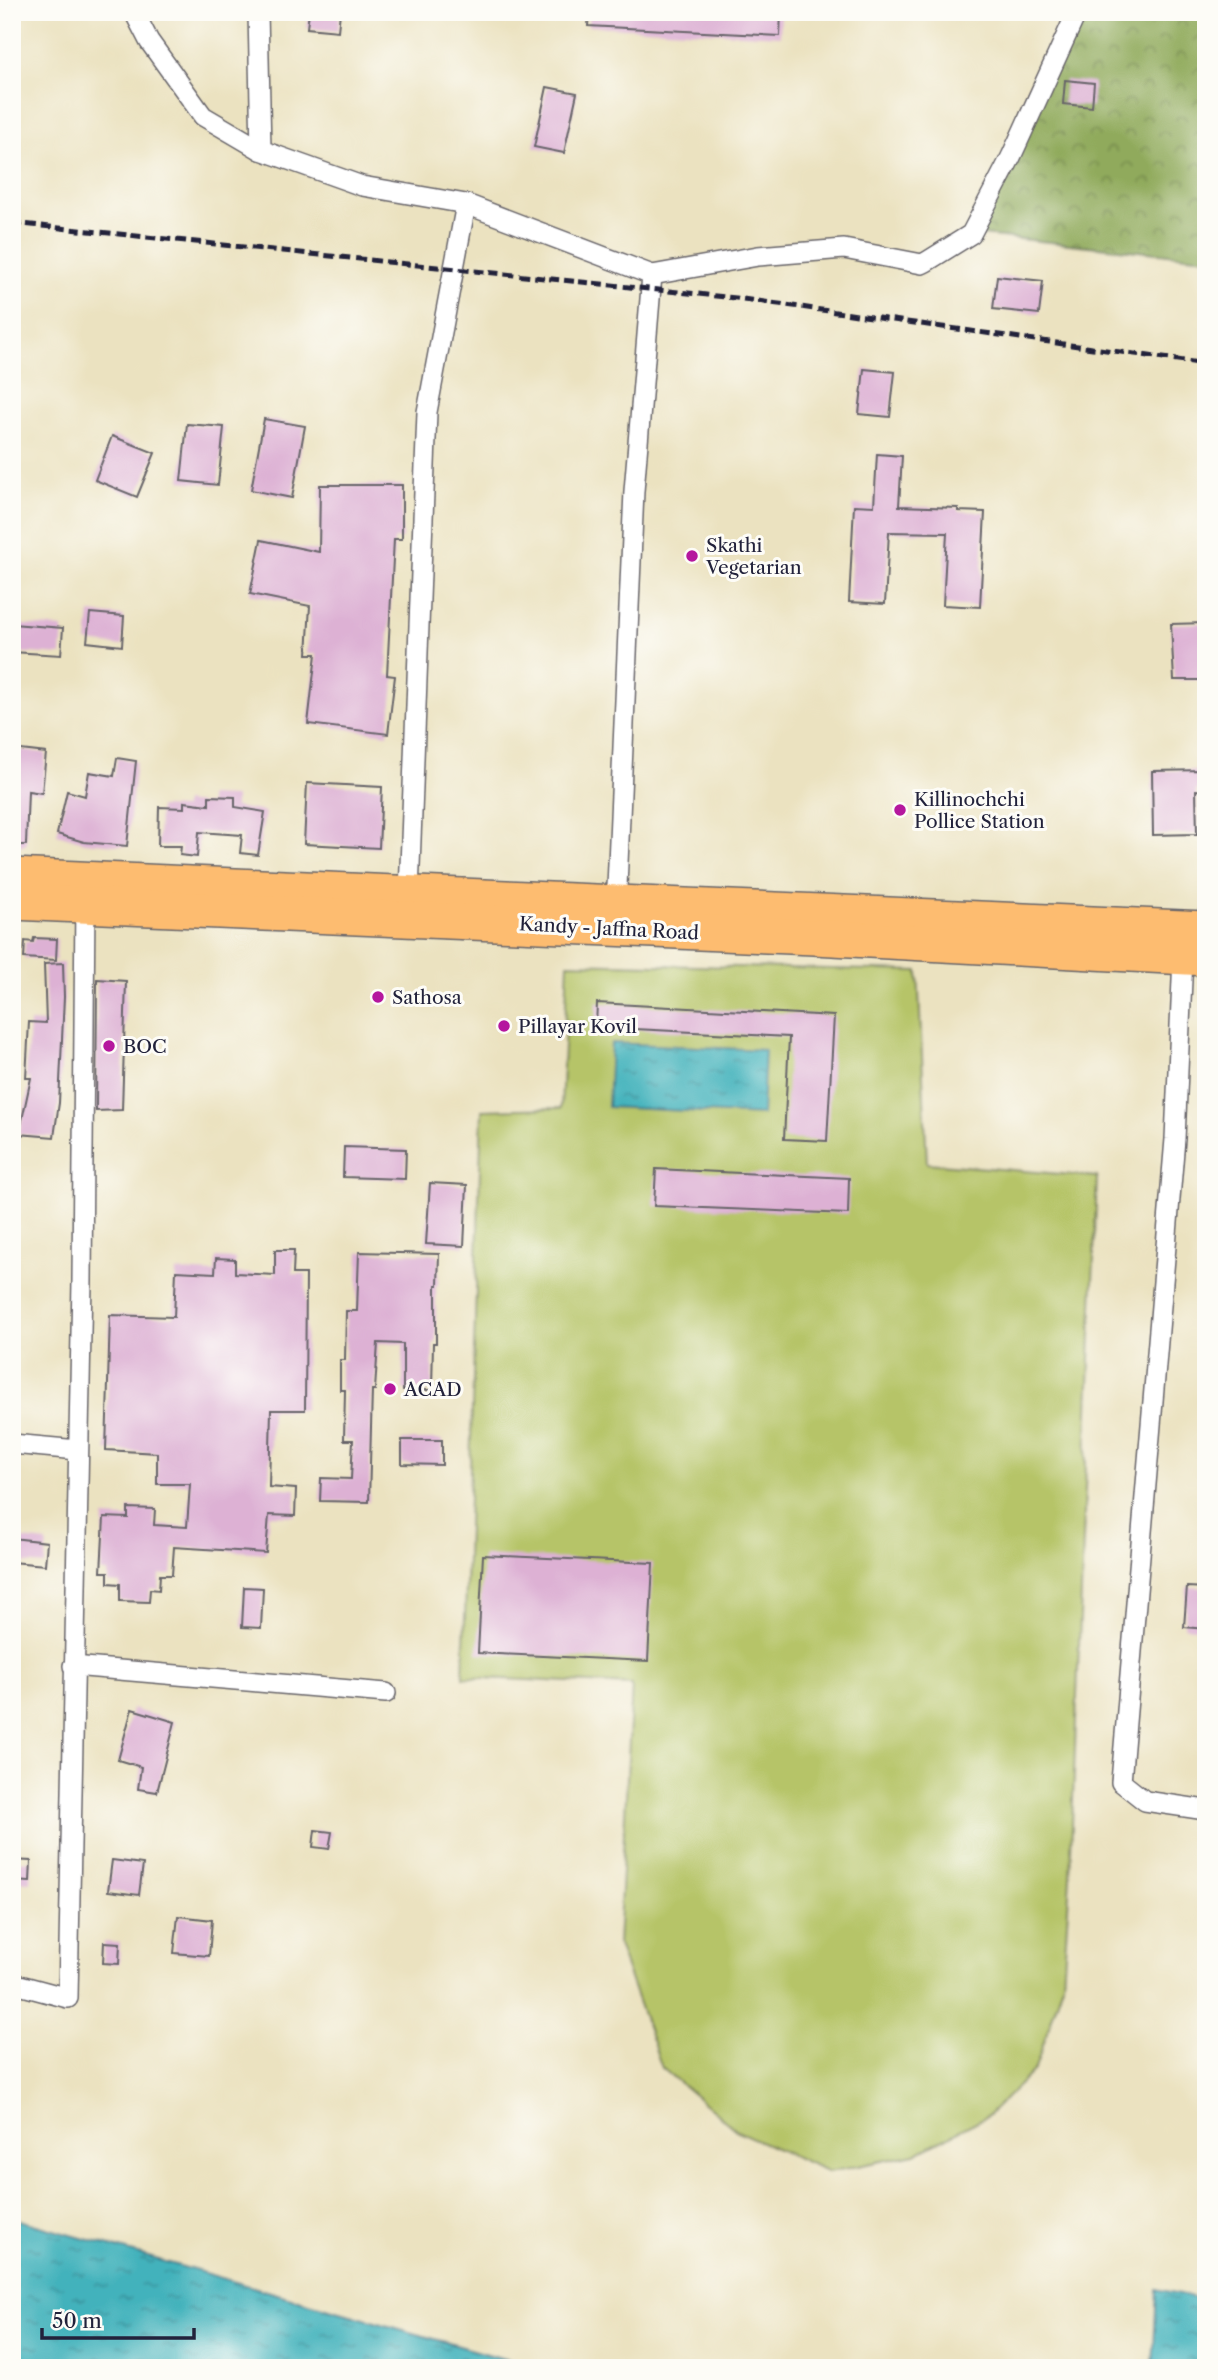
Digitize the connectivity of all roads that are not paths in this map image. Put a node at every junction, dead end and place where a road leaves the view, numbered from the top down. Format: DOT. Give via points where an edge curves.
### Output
graph roads {
  1 [pos="134,12"];
  2 [pos="258,12"];
  3 [pos="1077,12"];
  4 [pos="261,150"];
  5 [pos="466,204"];
  6 [pos="652,275"];
  7 [pos="12,876"];
  8 [pos="85,892"];
  9 [pos="409,892"];
  10 [pos="12,902"];
  11 [pos="616,915"];
  12 [pos="1206,929"];
  13 [pos="1194,958"];
  14 [pos="12,1444"];
  15 [pos="78,1450"];
  16 [pos="73,1665"];
  17 [pos="386,1693"];
  18 [pos="1206,1810"];
  19 [pos="12,1983"];
  1 -- 4 [label="street" via="203,117"];
  2 -- 4 [label="street"];
  3 -- 6 [label="street" via="971,234 926,262 844,249 758,256"];
  4 -- 5 [label="street" via="362,186"];
  5 -- 6 [label="street"];
  5 -- 9 [label="street" via="427,412"];
  6 -- 11 [label="street" via="634,491"];
  7 -- 8 [label="highway, Kandy - Jaffna Road"];
  8 -- 9 [label="highway, Kandy - Jaffna Road"];
  8 -- 10 [label="highway, Kandy - Jaffna Road"];
  8 -- 11 [label="highway, Kandy - Jaffna Road"];
  8 -- 15 [label="street"];
  9 -- 11 [label="highway, Kandy - Jaffna Road"];
  11 -- 12 [label="highway, Kandy - Jaffna Road"];
  11 -- 13 [label="highway, Kandy - Jaffna Road"];
  13 -- 18 [label="street" via="1121,1782 1145,1801"];
  14 -- 15 [label="street"];
  15 -- 16 [label="street"];
  16 -- 17 [label="street"];
  16 -- 19 [label="street" via="68,1998"];
}
